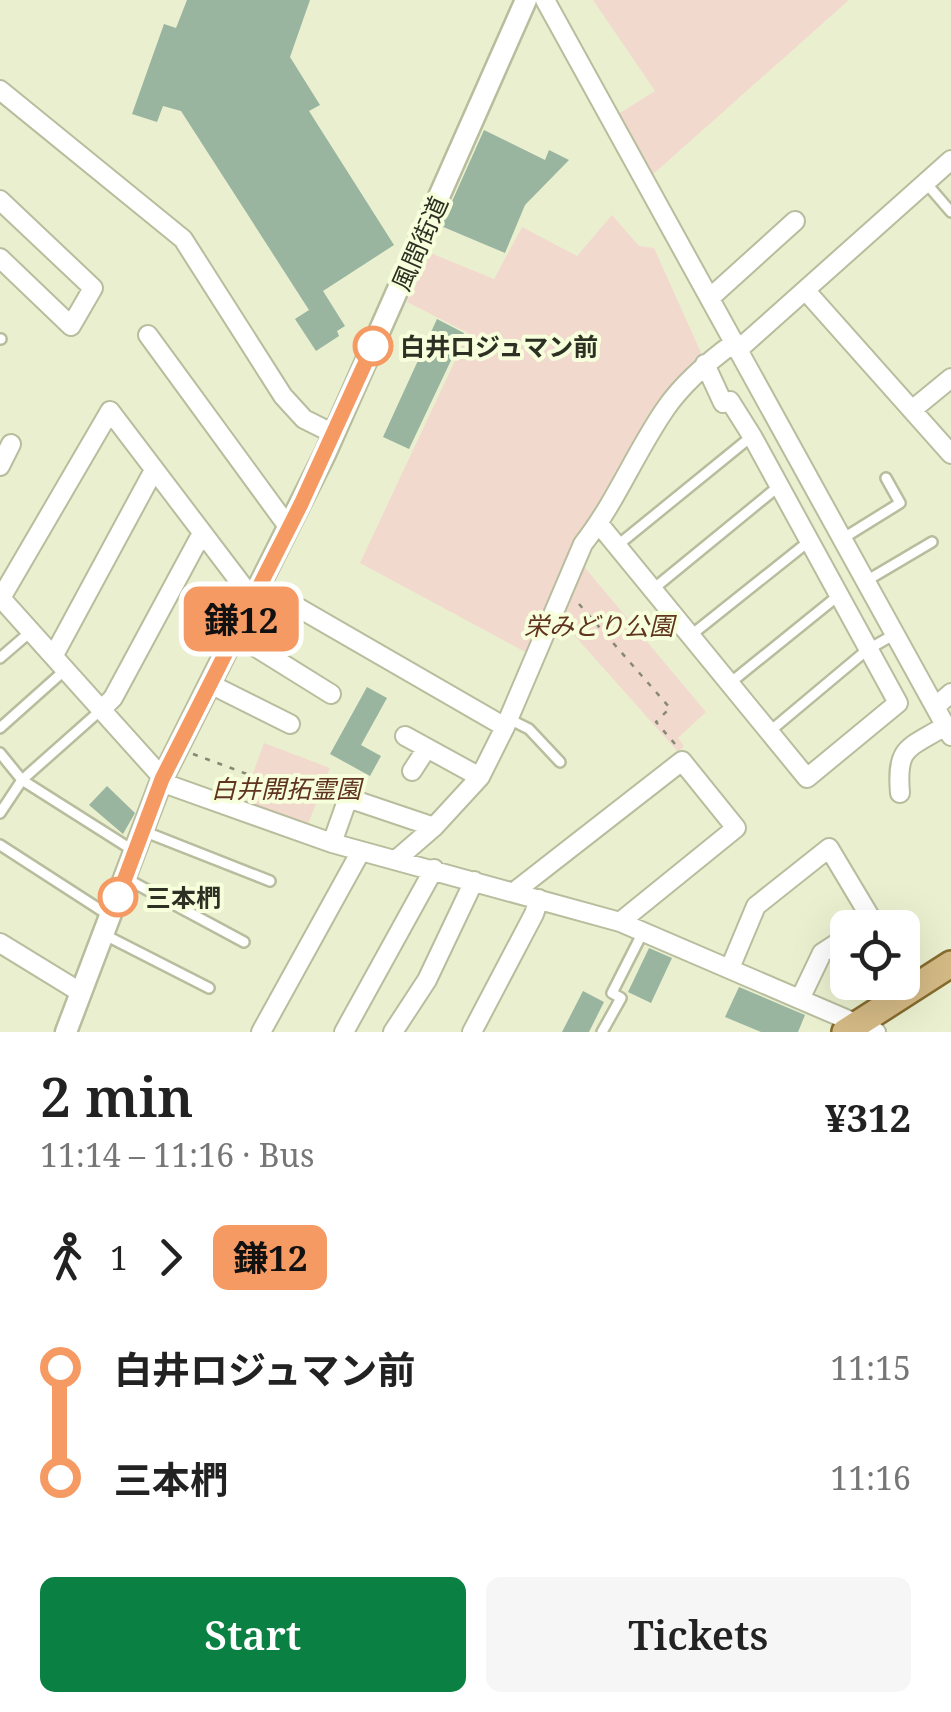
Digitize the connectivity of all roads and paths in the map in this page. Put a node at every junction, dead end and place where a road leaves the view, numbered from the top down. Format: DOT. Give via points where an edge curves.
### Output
graph roads {
  1 [pos="526,0"];
  2 [pos="544,0"];
  3 [pos="0,90"];
  4 [pos="951,160"];
  5 [pos="926,183"];
  6 [pos="0,200"];
  7 [pos="951,212"];
  8 [pos="795,221"];
  9 [pos="0,258"];
  10 [pos="806,291"];
  11 [pos="711,297"];
  12 [pos="148,336"];
  13 [pos="736,346"];
  14 [pos="705,364"];
  15 [pos="951,378"];
  16 [pos="912,410"];
  17 [pos="332,433"];
  18 [pos="752,436"];
  19 [pos="11,444"];
  20 [pos="951,454"];
  21 [pos="0,466"];
  22 [pos="154,470"];
  23 [pos="886,478"];
  24 [pos="780,486"];
  25 [pos="598,524"];
  26 [pos="289,528"];
  27 [pos="202,533"];
  28 [pos="842,538"];
  29 [pos="808,542"];
  30 [pos="932,542"];
  31 [pos="618,545"];
  32 [pos="866,581"];
  33 [pos="564,588"];
  34 [pos="652,590"];
  35 [pos="256,592"];
  36 [pos="839,596"];
  37 [pos="0,598"];
  38 [pos="29,633"];
  39 [pos="234,633"];
  40 [pos="895,634"];
  41 [pos="690,636"];
  42 [pos="867,650"];
  43 [pos="0,658"];
  44 [pos="60,663"];
  45 [pos="730,683"];
  46 [pos="210,684"];
  47 [pos="951,693"];
  48 [pos="331,694"];
  49 [pos="934,707"];
  50 [pos="102,708"];
  51 [pos="507,723"];
  52 [pos="290,724"];
  53 [pos="0,728"];
  54 [pos="948,731"];
  55 [pos="769,732"];
  56 [pos="405,736"];
  57 [pos="177,748"];
  58 [pos="428,748"];
  59 [pos="0,752"];
  60 [pos="682,761"];
  61 [pos="560,762"];
  62 [pos="412,771"];
  63 [pos="247,774"];
  64 [pos="480,777"];
  65 [pos="162,779"];
  66 [pos="22,780"];
  67 [pos="900,793"];
  68 [pos="0,814"];
  69 [pos="434,827"];
  70 [pos="143,831"];
  71 [pos="332,843"];
  72 [pos="0,845"];
  73 [pos="361,850"];
  74 [pos="135,852"];
  75 [pos="397,859"];
  76 [pos="434,869"];
  77 [pos="126,878"];
  78 [pos="474,881"];
  79 [pos="270,882"];
  80 [pos="514,892"];
  81 [pos="539,899"];
  82 [pos="866,910"];
  83 [pos="620,922"];
  84 [pos="107,925"];
  85 [pos="643,932"];
  86 [pos="244,942"];
  87 [pos="0,943"];
  88 [pos="830,948"];
  89 [pos="951,964"];
  90 [pos="730,968"];
  91 [pos="209,988"];
  92 [pos="80,992"];
  93 [pos="800,999"];
  94 [pos="859,1029"];
  95 [pos="68,1031"];
  96 [pos="261,1032"];
  97 [pos="344,1032"];
  98 [pos="393,1032"];
  99 [pos="472,1032"];
  100 [pos="602,1032"];
  1 -- 17 [label="street, 風間街道"];
  2 -- 11 [label="street"];
  3 -- 17 [label="street" via="183,239 283,396 304,420"];
  4 -- 5 [label="street"];
  5 -- 7 [label="lane"];
  5 -- 10 [label="street"];
  6 -- 9 [label="street" via="93,288 71,326"];
  8 -- 11 [label="street"];
  10 -- 13 [label="street"];
  10 -- 16 [label="street"];
  11 -- 13 [label="street"];
  12 -- 26 [label="street"];
  13 -- 14 [label="street"];
  13 -- 28 [label="street"];
  14 -- 18 [label="street" via="723,404 730,400"];
  14 -- 25 [label="street" via="666,407"];
  15 -- 16 [label="street"];
  16 -- 20 [label="street"];
  17 -- 26 [label="street, 風間街道"];
  18 -- 24 [label="street"];
  18 -- 31 [label="lane"];
  19 -- 21 [label="street"];
  22 -- 27 [label="street"];
  22 -- 37 [label="street" via="110,411"];
  22 -- 44 [label="street"];
  23 -- 28 [label="lane" via="900,503"];
  24 -- 29 [label="street"];
  24 -- 34 [label="lane"];
  25 -- 31 [label="street"];
  25 -- 33 [label="street"];
  26 -- 35 [label="street, 風間街道"];
  27 -- 35 [label="street"];
  27 -- 50 [label="street"];
  28 -- 32 [label="street"];
  29 -- 36 [label="street"];
  29 -- 41 [label="lane"];
  30 -- 32 [label="lane"];
  31 -- 34 [label="street"];
  32 -- 40 [label="street"];
  33 -- 51 [label="street"];
  33 -- 60 [label="path" via="670,708 656,722"];
  34 -- 41 [label="street"];
  35 -- 39 [label="street, 風間街道"];
  35 -- 51 [label="street"];
  36 -- 42 [label="street"];
  36 -- 45 [label="lane"];
  37 -- 38 [label="street"];
  38 -- 43 [label="lane"];
  38 -- 44 [label="street"];
  39 -- 46 [label="street, 風間街道"];
  39 -- 48 [label="street"];
  40 -- 42 [label="lane"];
  40 -- 49 [label="street"];
  41 -- 45 [label="street"];
  42 -- 55 [label="lane"];
  42 -- 55 [label="street" via="898,703 806,778"];
  44 -- 50 [label="street"];
  44 -- 53 [label="lane"];
  45 -- 55 [label="street"];
  46 -- 52 [label="street"];
  46 -- 57 [label="street, 風間街道"];
  47 -- 49 [label="street"];
  49 -- 54 [label="street"];
  50 -- 65 [label="street"];
  50 -- 66 [label="lane"];
  51 -- 61 [label="lane" via="529,730"];
  51 -- 64 [label="street"];
  54 -- 67 [label="street" via="903,752"];
  56 -- 58 [label="street"];
  57 -- 63 [label="path"];
  57 -- 65 [label="street, 風間街道"];
  58 -- 62 [label="street"];
  58 -- 64 [label="street"];
  59 -- 66 [label="lane"];
  60 -- 80 [label="street"];
  60 -- 83 [label="street" via="736,828"];
  64 -- 69 [label="street"];
  65 -- 70 [label="street, 風間街道"];
  65 -- 71 [label="street"];
  66 -- 68 [label="lane"];
  66 -- 74 [label="lane"];
  69 -- 71 [label="street" via="348,798"];
  69 -- 75 [label="street"];
  70 -- 74 [label="street, 風間街道"];
  70 -- 79 [label="lane"];
  71 -- 73 [label="street"];
  72 -- 84 [label="lane"];
  73 -- 75 [label="street"];
  73 -- 96 [label="street"];
  74 -- 77 [label="street, 風間街道"];
  75 -- 76 [label="street"];
  76 -- 78 [label="street"];
  76 -- 97 [label="street"];
  77 -- 84 [label="street, 風間街道"];
  77 -- 86 [label="lane"];
  78 -- 80 [label="street"];
  78 -- 98 [label="street"];
  80 -- 81 [label="street"];
  81 -- 83 [label="street"];
  81 -- 99 [label="street"];
  82 -- 90 [label="street" via="829,848 756,906"];
  83 -- 85 [label="street"];
  84 -- 91 [label="lane"];
  84 -- 92 [label="street, 風間街道"];
  85 -- 90 [label="street"];
  85 -- 100 [label="lane" via="612,993 620,998"];
  87 -- 92 [label="street"];
  88 -- 93 [label="street"];
  89 -- 94 [label="main road"];
  90 -- 93 [label="street"];
  92 -- 95 [label="street, 風間街道"];
  93 -- 94 [label="street"];
}
